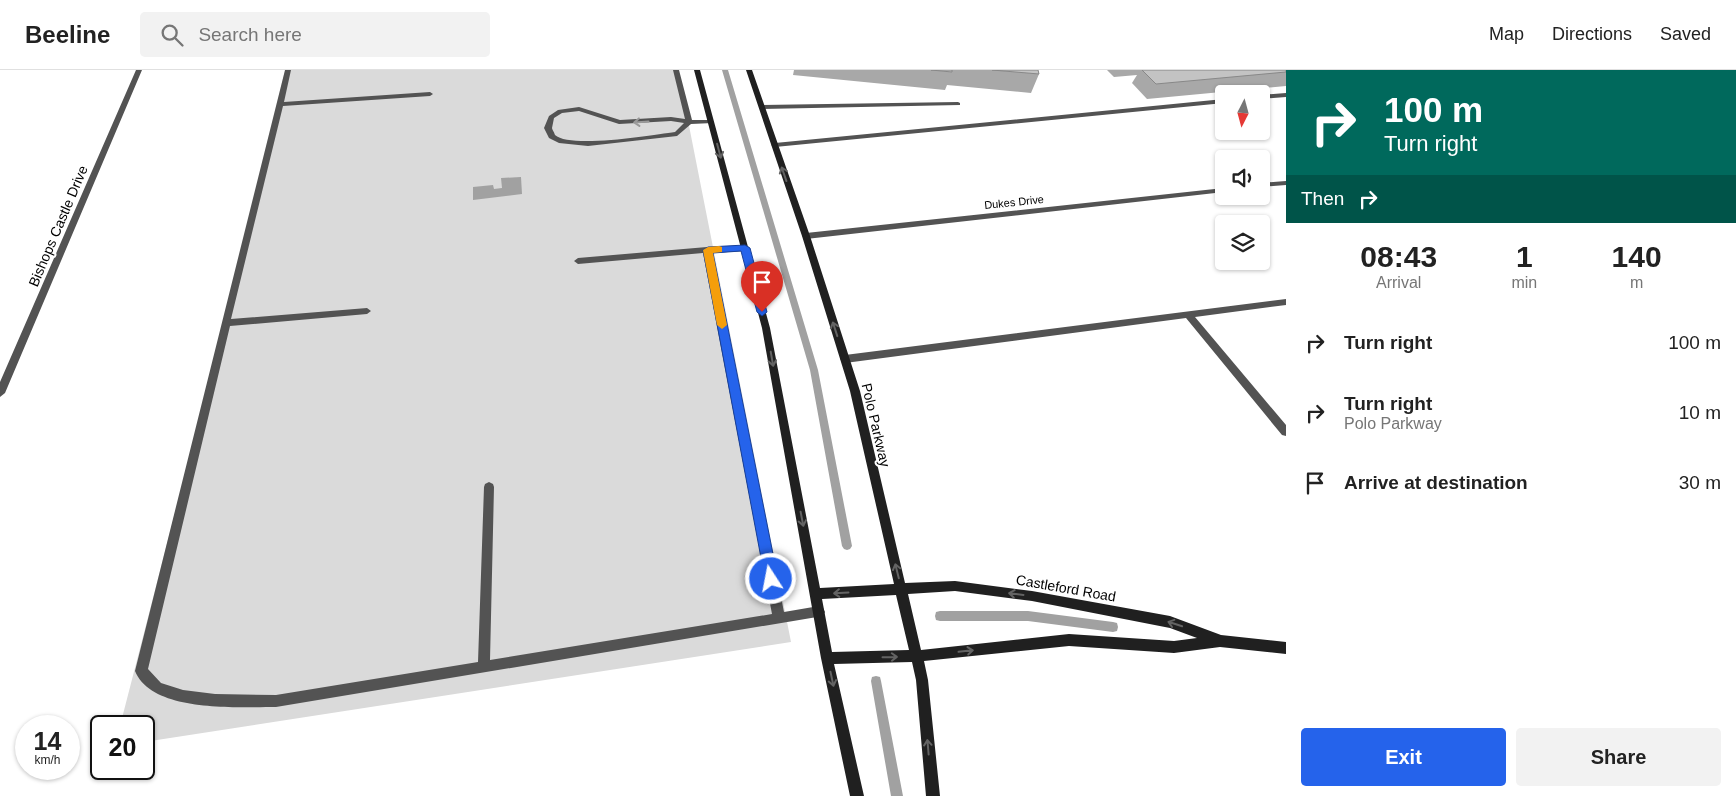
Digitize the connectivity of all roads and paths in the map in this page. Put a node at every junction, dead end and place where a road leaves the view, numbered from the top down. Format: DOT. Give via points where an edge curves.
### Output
graph roads {
  1 [pos="139,70"];
  2 [pos="288,70"];
  3 [pos="676,70"];
  4 [pos="697,70"];
  5 [pos="749,70"];
  6 [pos="430,94"];
  7 [pos="1286,95"];
  8 [pos="1270,96"];
  9 [pos="1215,102"];
  10 [pos="279,104"];
  11 [pos="958,104"];
  12 [pos="762,108"];
  13 [pos="689,122"];
  14 [pos="711,122"];
  15 [pos="775,145"];
  16 [pos="1286,183"];
  17 [pos="1270,185"];
  18 [pos="1215,191"];
  19 [pos="806,236"];
  20 [pos="745,248"];
  21 [pos="708,250"];
  22 [pos="578,262"];
  23 [pos="1286,302"];
  24 [pos="367,311"];
  25 [pos="1188,314"];
  26 [pos="226,323"];
  27 [pos="845,359"];
  28 [pos="0,392"];
  29 [pos="1286,432"];
  30 [pos="489,487"];
  31 [pos="901,590"];
  32 [pos="816,594"];
  33 [pos="819,612"];
  34 [pos="779,618"];
  35 [pos="1221,640"];
  36 [pos="1286,648"];
  37 [pos="918,656"];
  38 [pos="827,658"];
  39 [pos="484,666"];
  40 [pos="857,796"];
  41 [pos="933,796"];
  1 -- 28 [label="street, Bishops Castle Drive"];
  2 -- 10 [label="street"];
  3 -- 13 [label="street"];
  4 -- 14 [label="street"];
  5 -- 12 [label="street, Polo Parkway"];
  6 -- 10 [label="street"];
  7 -- 8 [label="street"];
  9 -- 15 [label="street"];
  10 -- 26 [label="street"];
  11 -- 12 [label="street"];
  12 -- 15 [label="street, Polo Parkway"];
  13 -- 13 [label="street, one-way" via="671,119 619,122 579,108 560,111 551,117 548,128 552,136 562,142 588,144 677,134"];
  13 -- 14 [label="street"];
  14 -- 20 [label="street, one-way"];
  19 -- 15 [label="street, Polo Parkway, one-way"];
  16 -- 17 [label="street"];
  18 -- 19 [label="street, Dukes Drive"];
  27 -- 19 [label="street, Polo Parkway, one-way"];
  20 -- 21 [label="street"];
  20 -- 32 [label="street, one-way" via="766,328"];
  21 -- 22 [label="street"];
  21 -- 34 [label="street"];
  23 -- 25 [label="street"];
  24 -- 26 [label="street"];
  25 -- 27 [label="street"];
  25 -- 29 [label="street"];
  26 -- 39 [label="street" via="141,671 157,687 186,696 225,701 276,701"];
  31 -- 27 [label="street, Polo Parkway, one-way"];
  30 -- 39 [label="street"];
  31 -- 32 [label="street, Castleford Road, one-way"];
  35 -- 31 [label="street, Castleford Road, one-way" via="1170,622 1032,596 955,586"];
  31 -- 37 [label="street, Polo Parkway"];
  32 -- 33 [label="street"];
  33 -- 34 [label="street"];
  33 -- 38 [label="street"];
  34 -- 39 [label="street"];
  35 -- 36 [label="street, Castleford Road"];
  37 -- 35 [label="street, Castleford Road, one-way" via="1069,640 1174,647"];
  38 -- 37 [label="street, Castleford Road, one-way"];
  41 -- 37 [label="street, Polo Parkway, one-way"];
  38 -- 40 [label="street, one-way"];
}
